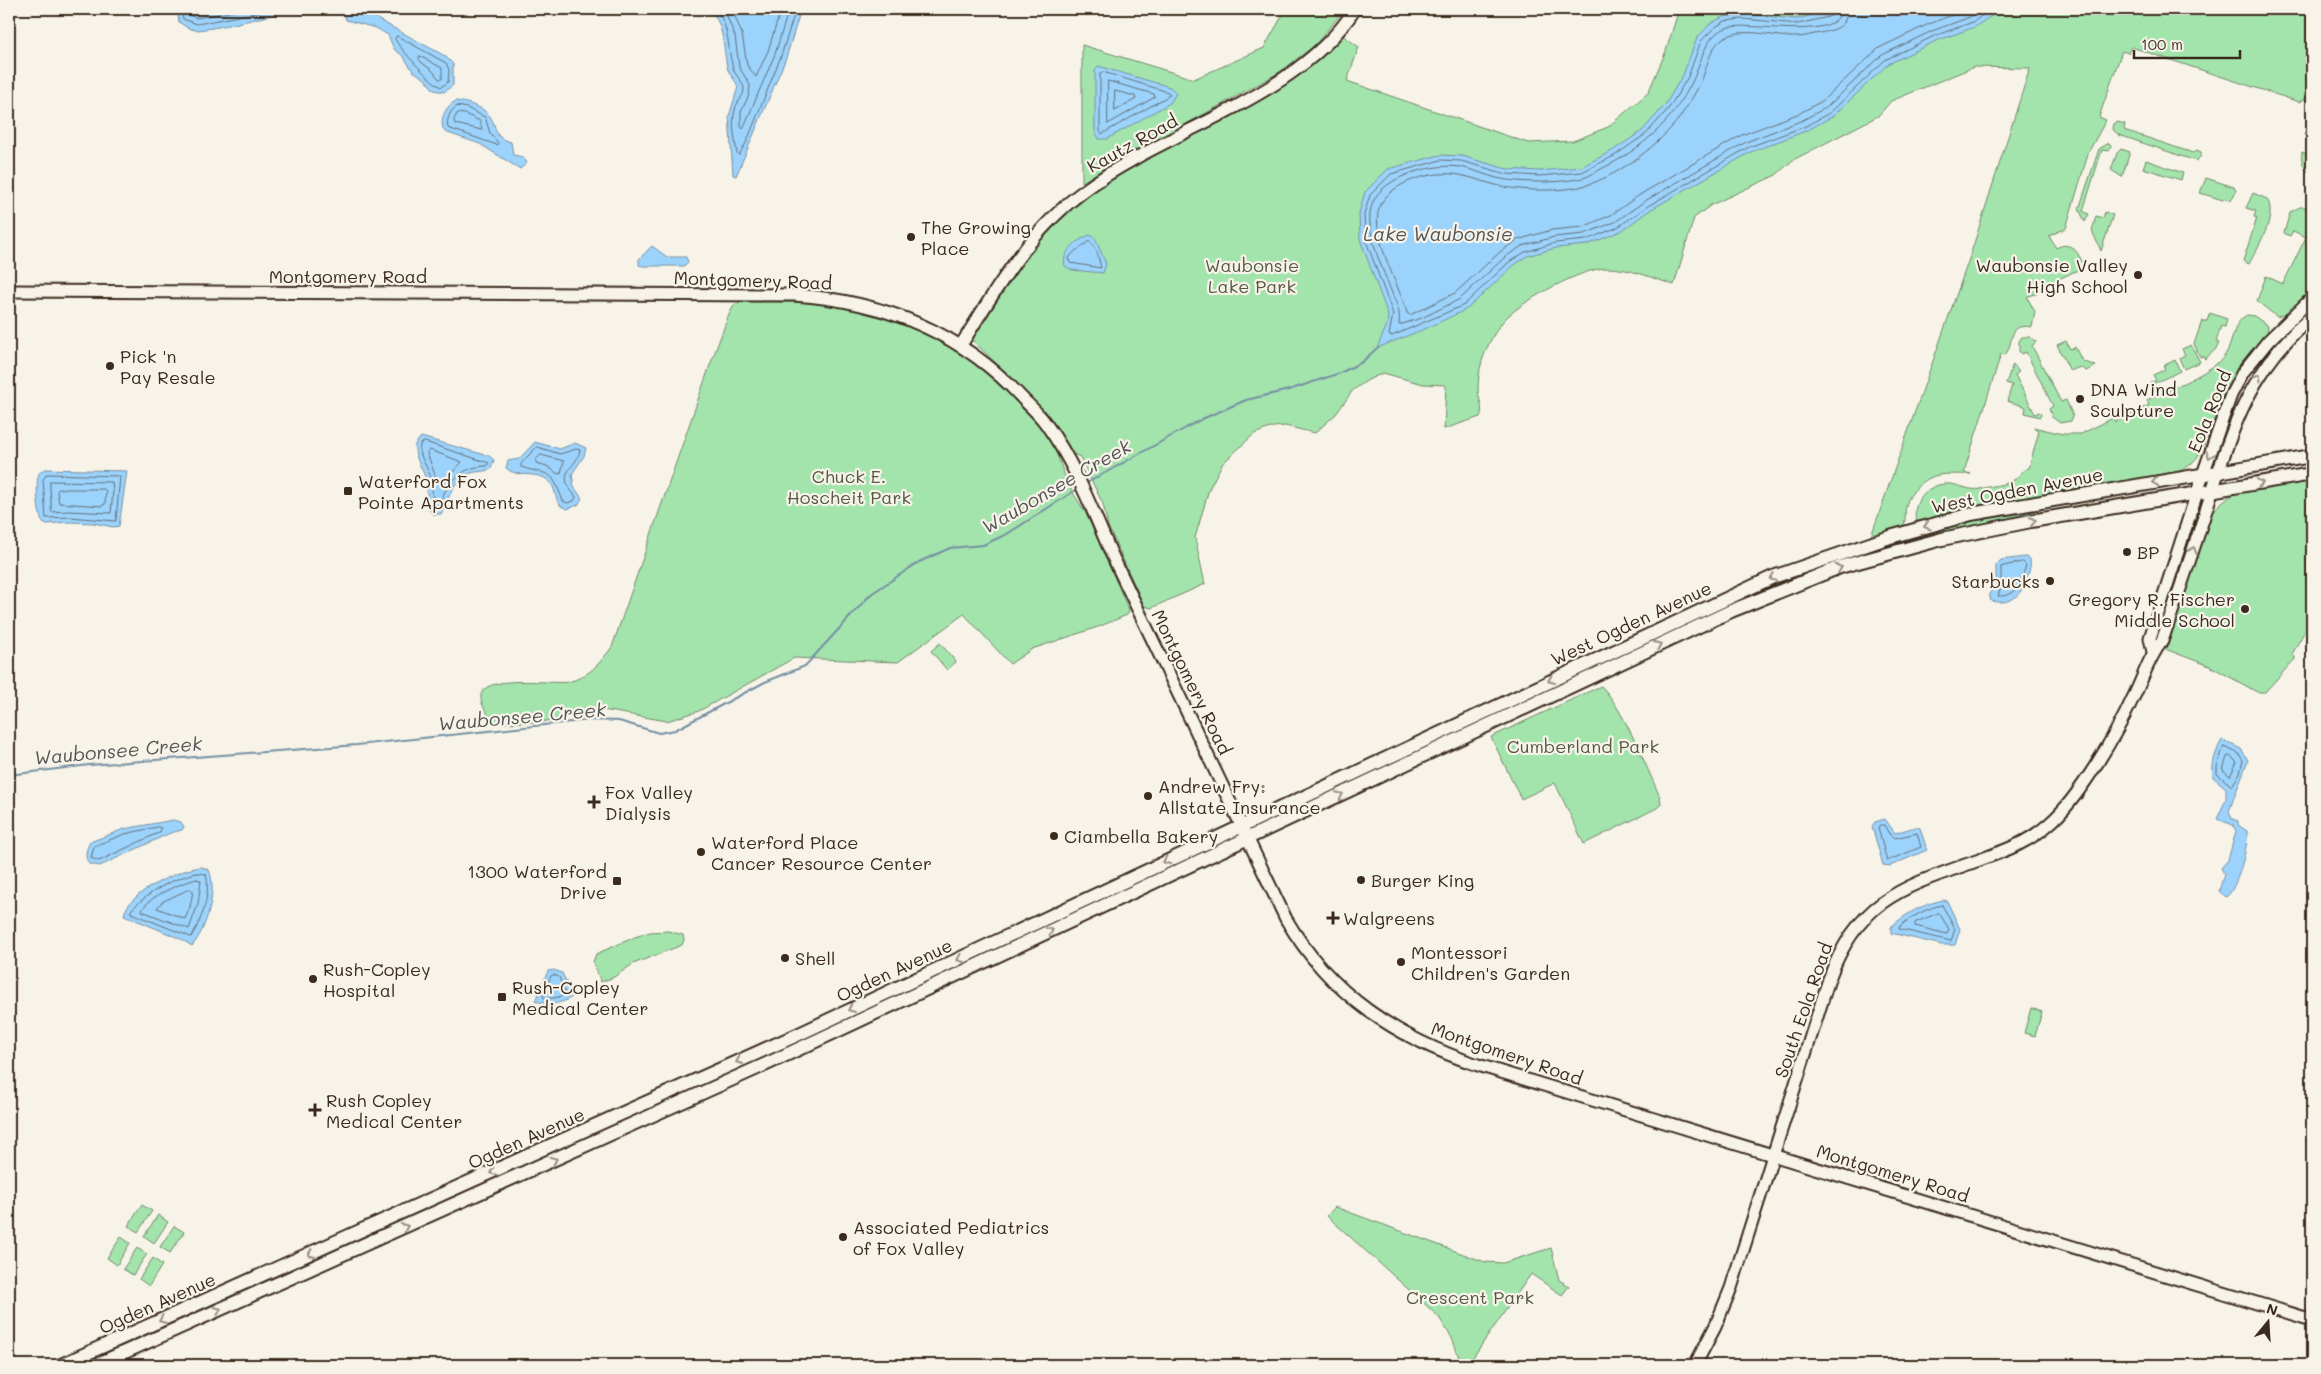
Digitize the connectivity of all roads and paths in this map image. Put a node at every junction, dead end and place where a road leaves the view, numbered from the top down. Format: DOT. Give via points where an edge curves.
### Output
graph roads {
  1 [pos="1355,9"];
  2 [pos="9,291"];
  3 [pos="2312,298"];
  4 [pos="2312,316"];
  5 [pos="961,345"];
  6 [pos="2312,456"];
  7 [pos="2218,472"];
  8 [pos="2203,474"];
  9 [pos="2312,474"];
  10 [pos="2212,491"];
  11 [pos="2197,493"];
  12 [pos="2153,652"];
  13 [pos="1242,826"];
  14 [pos="1248,838"];
  15 [pos="1004,938"];
  16 [pos="1006,952"];
  17 [pos="1774,1155"];
  18 [pos="2312,1320"];
  19 [pos="61,1365"];
  20 [pos="96,1365"];
  21 [pos="1695,1365"];
  1 -- 5 [label="street, Kautz Road" via="1335,37 1282,79 1124,166 1066,205 1023,249"];
  2 -- 5 [label="street, Montgomery Road" via="794,295 867,305 929,328"];
  3 -- 8 [label="street, Eola Road, one-way" via="2280,326 2243,372 2231,395"];
  7 -- 4 [label="street, Eola Road, one-way" via="2238,415 2260,372"];
  5 -- 13 [label="street, Montgomery Road" via="1002,378 1046,424 1075,472"];
  6 -- 7 [label="main road, West Ogden Avenue"];
  7 -- 8 [label="main road, West Ogden Avenue"];
  7 -- 10 [label="street, South Eola Road"];
  8 -- 11 [label="street, South Eola Road"];
  8 -- 13 [label="main road, West Ogden Avenue, one-way" via="1971,514 1890,536 1807,564 1740,592"];
  10 -- 9 [label="main road, West Ogden Avenue, one-way"];
  10 -- 11 [label="main road, West Ogden Avenue"];
  12 -- 10 [label="street, South Eola Road, one-way" via="2162,641"];
  11 -- 12 [label="street, South Eola Road" via="2150,638"];
  14 -- 11 [label="main road, West Ogden Avenue, one-way" via="1723,614 1825,573 1888,553 1998,527"];
  12 -- 17 [label="street, South Eola Road" via="2123,718 2059,816 2025,842 1894,893 1867,914 1855,929 1844,944 1829,979"];
  13 -- 14 [label="street, Montgomery Road"];
  13 -- 15 [label="main road, West Ogden Avenue, one-way"];
  16 -- 14 [label="main road, West Ogden Avenue, one-way"];
  14 -- 17 [label="street, Montgomery Road" via="1286,919 1307,951 1342,989 1389,1025 1454,1057"];
  15 -- 16 [label="main road"];
  15 -- 19 [label="main road, Ogden Avenue, one-way" via="593,1128"];
  20 -- 16 [label="main road, Ogden Avenue, one-way" via="755,1070"];
  17 -- 18 [label="street, Montgomery Road"];
  17 -- 21 [label="street, South Eola Road" via="1731,1288"];
}
